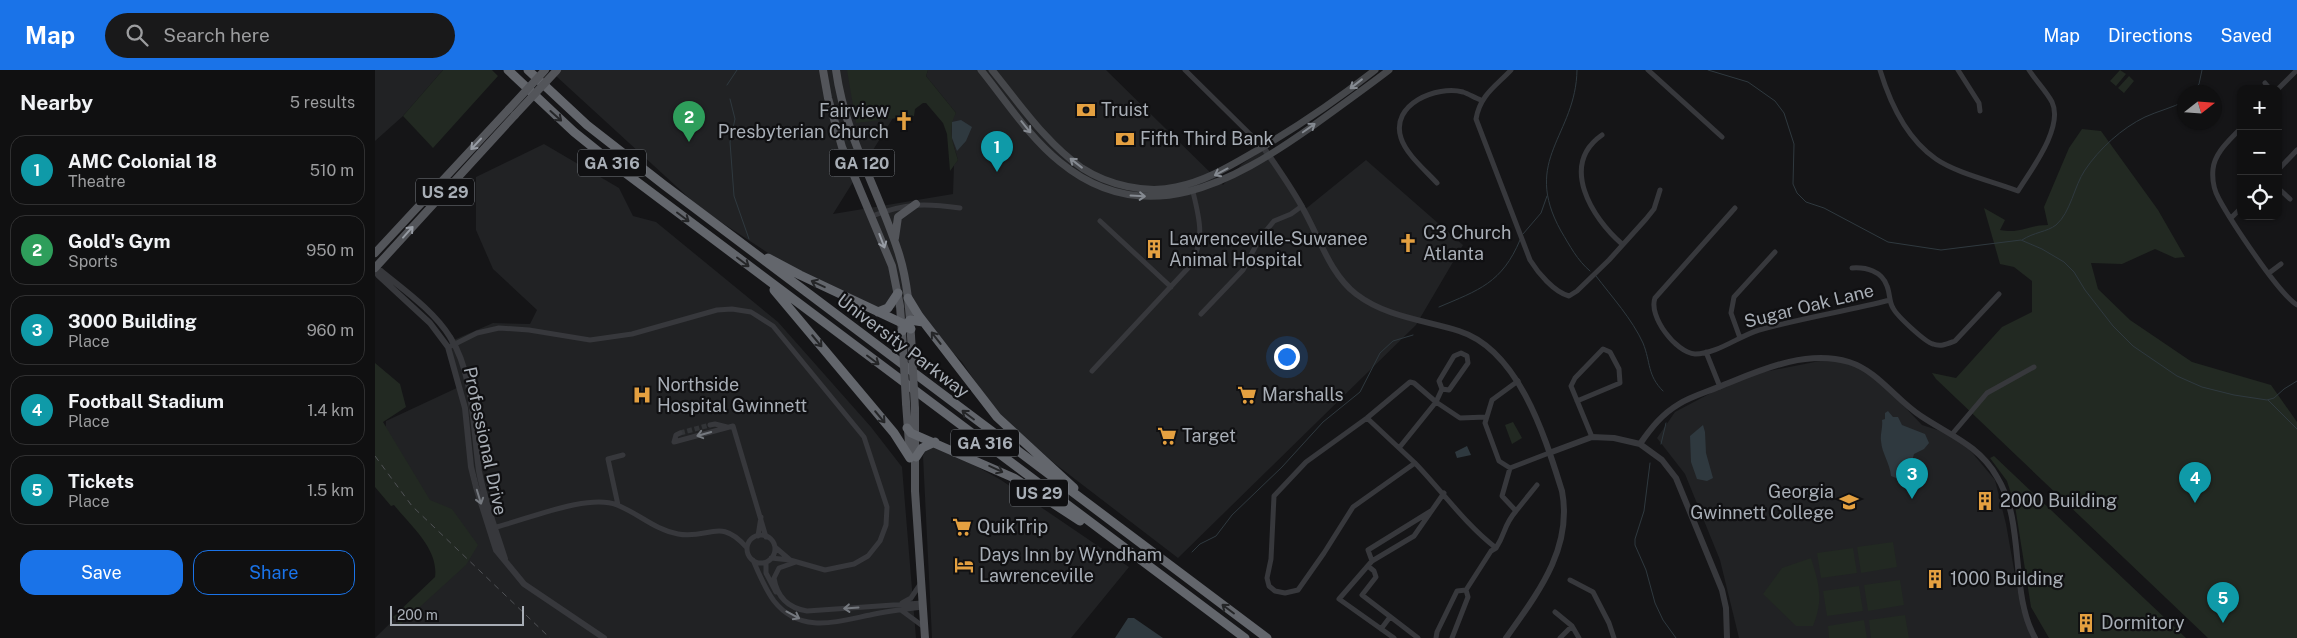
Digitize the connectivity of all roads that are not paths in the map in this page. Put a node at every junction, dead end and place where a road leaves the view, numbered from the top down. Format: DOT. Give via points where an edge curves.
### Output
graph roads {
  1 [pos="508,70"];
  2 [pos="528,70"];
  3 [pos="545,70"];
  4 [pos="557,70"];
  5 [pos="823,70"];
  6 [pos="836,70"];
  7 [pos="981,70"];
  8 [pos="992,70"];
  9 [pos="1185,70"];
  10 [pos="1375,70"];
  11 [pos="1389,70"];
  12 [pos="1511,70"];
  13 [pos="1648,70"];
  14 [pos="1880,70"];
  15 [pos="1958,70"];
  16 [pos="2029,70"];
  17 [pos="2297,70"];
  18 [pos="2282,85"];
  19 [pos="1481,100"];
  20 [pos="1980,111"];
  21 [pos="2239,130"];
  22 [pos="1602,135"];
  23 [pos="1722,137"];
  24 [pos="1263,147"];
  25 [pos="2297,150"];
  26 [pos="1269,156"];
  27 [pos="2282,166"];
  28 [pos="1437,183"];
  29 [pos="1660,190"];
  30 [pos="1193,192"];
  31 [pos="2282,192"];
  32 [pos="2290,199"];
  33 [pos="916,204"];
  34 [pos="1302,206"];
  35 [pos="961,208"];
  36 [pos="1735,208"];
  37 [pos="883,212"];
  38 [pos="2237,212"];
  39 [pos="872,216"];
  40 [pos="2231,218"];
  41 [pos="1100,221"];
  42 [pos="734,238"];
  43 [pos="895,240"];
  44 [pos="1622,244"];
  45 [pos="1775,252"];
  46 [pos="375,253"];
  47 [pos="2281,264"];
  48 [pos="1852,268"];
  49 [pos="375,269"];
  50 [pos="2269,273"];
  51 [pos="763,277"];
  52 [pos="1171,287"];
  53 [pos="898,294"];
  54 [pos="1999,294"];
  55 [pos="908,298"];
  56 [pos="1890,300"];
  57 [pos="2297,305"];
  58 [pos="877,312"];
  59 [pos="1201,314"];
  60 [pos="923,322"];
  61 [pos="906,325"];
  62 [pos="1740,338"];
  63 [pos="451,345"];
  64 [pos="1706,352"];
  65 [pos="2033,367"];
  66 [pos="1092,371"];
  67 [pos="1517,381"];
  68 [pos="1720,387"];
  69 [pos="1442,389"];
  70 [pos="1577,401"];
  71 [pos="1436,402"];
  72 [pos="1367,418"];
  73 [pos="1486,418"];
  74 [pos="710,425"];
  75 [pos="730,427"];
  76 [pos="911,431"];
  77 [pos="894,433"];
  78 [pos="1953,433"];
  79 [pos="680,434"];
  80 [pos="1592,437"];
  81 [pos="935,442"];
  82 [pos="1641,444"];
  83 [pos="1399,448"];
  84 [pos="1549,453"];
  85 [pos="623,455"];
  86 [pos="913,457"];
  87 [pos="1415,463"];
  88 [pos="1510,468"];
  89 [pos="1537,485"];
  90 [pos="1444,493"];
  91 [pos="618,505"];
  92 [pos="1431,511"];
  93 [pos="1516,511"];
  94 [pos="761,517"];
  95 [pos="1105,517"];
  96 [pos="492,528"];
  97 [pos="758,536"];
  98 [pos="767,536"];
  99 [pos="737,537"];
  100 [pos="752,539"];
  101 [pos="775,547"];
  102 [pos="747,548"];
  103 [pos="1496,548"];
  104 [pos="1135,556"];
  105 [pos="771,558"];
  106 [pos="753,560"];
  107 [pos="1372,560"];
  108 [pos="793,561"];
  109 [pos="766,562"];
  110 [pos="1367,566"];
  111 [pos="1569,580"];
  112 [pos="921,583"];
  113 [pos="1466,590"];
  114 [pos="780,596"];
  115 [pos="923,605"];
  116 [pos="900,607"];
  117 [pos="1555,612"];
  118 [pos="1390,617"];
  119 [pos="1572,626"];
  120 [pos="925,628"];
  121 [pos="1381,629"];
  122 [pos="604,638"];
  123 [pos="925,638"];
  124 [pos="1245,638"];
  125 [pos="1267,638"];
  126 [pos="1394,638"];
  127 [pos="1418,638"];
  128 [pos="1436,638"];
  129 [pos="1452,638"];
  130 [pos="1506,638"];
  131 [pos="1560,638"];
  132 [pos="1579,638"];
  133 [pos="1614,638"];
  134 [pos="1727,638"];
  135 [pos="2035,638"];
  1 -- 51 [label="highway, University Parkway / GA 316, one-way" via="597,151"];
  2 -- 42 [label="highway, University Parkway / GA 316" via="587,125"];
  3 -- 46 [label="main road, US 29, one-way, bridge"];
  49 -- 4 [label="main road, US 29, one-way, bridge"];
  5 -- 39 [label="main road, GA 120" via="842,147"];
  6 -- 37 [label="main road, GA 120" via="850,132"];
  7 -- 30 [label="main road, one-way" via="1049,153 1092,183 1135,196"];
  24 -- 8 [label="main road, one-way" via="1211,177 1177,187 1141,188 1119,184 1083,169 1060,151"];
  9 -- 24 [label="street"];
  10 -- 24 [label="main road, one-way"];
  26 -- 11 [label="main road, one-way"];
  12 -- 19 [label="street"];
  13 -- 23 [label="street"];
  14 -- 16 [label="street" via="1901,119 1937,160 2019,192 2053,130 2055,113 2052,103"];
  15 -- 20 [label="street" via="1979,103"];
  17 -- 18 [label="street"];
  19 -- 28 [label="street" via="1463,92 1441,93 1420,97 1404,113 1400,125 1403,144"];
  19 -- 44 [label="street" via="1476,119 1481,133 1530,260 1546,279 1569,296"];
  21 -- 40 [label="street" via="2222,148 2213,168 2213,183"];
  22 -- 44 [label="street" via="1584,154 1584,188 1594,213"];
  24 -- 26 [label="street"];
  25 -- 27 [label="street"];
  26 -- 30 [label="main road" via="1234,176"];
  26 -- 34 [label="street"];
  29 -- 44 [label="street" via="1654,209"];
  30 -- 52 [label="street" via="1200,221 1200,245 1190,266"];
  31 -- 32 [label="street"];
  33 -- 35 [label="street"];
  33 -- 37 [label="street"];
  33 -- 43 [label="main road" via="898,217"];
  34 -- 59 [label="street" via="1274,221 1260,238 1243,270"];
  34 -- 67 [label="street" via="1332,265 1355,293 1380,308 1473,338 1501,359"];
  36 -- 64 [label="street, Sugar Oak Lane" via="1662,287 1654,302 1656,317 1680,349 1689,353"];
  37 -- 39 [label="street"];
  37 -- 43 [label="main road, GA 120"];
  38 -- 40 [label="street"];
  39 -- 53 [label="main road, GA 120, one-way" via="892,266"];
  40 -- 50 [label="street"];
  41 -- 52 [label="street"];
  58 -- 42 [label="highway, one-way" via="780,266"];
  95 -- 42 [label="highway, University Parkway / GA 316, one-way"];
  43 -- 55 [label="main road, GA 120"];
  45 -- 62 [label="street" via="1734,297 1731,313"];
  47 -- 50 [label="street"];
  48 -- 56 [label="street" via="1866,268 1877,273 1887,286"];
  49 -- 63 [label="street"];
  50 -- 57 [label="street" via="2285,296"];
  51 -- 77 [label="highway, one-way"];
  51 -- 104 [label="highway, University Parkway / GA 316, one-way"];
  52 -- 66 [label="street"];
  53 -- 58 [label="highway" via="888,308"];
  53 -- 61 [label="main road, GA 120"];
  54 -- 56 [label="street" via="1955,341 1942,346 1929,343 1893,309"];
  55 -- 60 [label="highway, US 29"];
  55 -- 61 [label="main road, GA 120"];
  56 -- 62 [label="street, Sugar Oak Lane" via="1758,330"];
  58 -- 61 [label="highway"];
  60 -- 61 [label="highway"];
  95 -- 60 [label="highway, US 29, one-way" via="997,416"];
  61 -- 76 [label="main road, GA 120, bridge" via="903,347"];
  61 -- 76 [label="main road, GA 120, bridge" via="912,353 915,409"];
  62 -- 64 [label="street, Sugar Oak Lane"];
  63 -- 96 [label="street, Professional Drive" via="465,408 471,467"];
  63 -- 108 [label="street" via="477,333 499,328 591,340 618,337 732,308 751,312 773,326 868,443 887,507 886,525 880,541 868,556 846,567 825,570"];
  64 -- 68 [label="street"];
  65 -- 78 [label="street" via="1987,393"];
  67 -- 73 [label="street" via="1491,400"];
  67 -- 84 [label="street"];
  68 -- 78 [label="street" via="1767,368 1798,360 1848,362 1869,372 1923,418"];
  68 -- 82 [label="street" via="1679,403 1658,420"];
  69 -- 69 [label="street" via="1449,390 1468,363 1467,356 1461,353 1453,356 1439,380"];
  69 -- 71 [label="street"];
  70 -- 70 [label="street" via="1620,383 1619,369 1610,352 1603,349 1575,378 1571,386"];
  70 -- 80 [label="street"];
  71 -- 72 [label="street" via="1410,382"];
  71 -- 73 [label="street" via="1460,418"];
  71 -- 83 [label="street"];
  72 -- 83 [label="street"];
  72 -- 87 [label="street" via="1306,462 1274,496 1271,559 1267,569 1269,586 1285,593 1297,590 1353,507"];
  73 -- 88 [label="street" via="1499,461"];
  74 -- 75 [label="street"];
  75 -- 79 [label="street, one-way" via="674,442 676,435"];
  75 -- 94 [label="street"];
  76 -- 77 [label="highway"];
  76 -- 81 [label="highway, US 29"];
  76 -- 86 [label="main road"];
  77 -- 86 [label="highway"];
  78 -- 135 [label="street" via="1987,462 2004,491 2026,614"];
  80 -- 82 [label="street"];
  80 -- 84 [label="street"];
  81 -- 86 [label="highway"];
  81 -- 104 [label="highway, US 29, one-way" via="1029,486 1105,540"];
  82 -- 134 [label="street" via="1662,460 1686,500 1723,590"];
  83 -- 87 [label="street"];
  84 -- 88 [label="street"];
  84 -- 130 [label="street" via="1565,506 1558,552 1550,572"];
  85 -- 91 [label="street" via="608,460"];
  86 -- 112 [label="main road"];
  87 -- 90 [label="street"];
  88 -- 93 [label="street" via="1503,496"];
  89 -- 93 [label="street"];
  90 -- 92 [label="street"];
  90 -- 103 [label="street" via="1475,532"];
  91 -- 96 [label="street" via="588,502"];
  91 -- 99 [label="street" via="663,530 680,535 718,531"];
  92 -- 107 [label="street" via="1414,536"];
  92 -- 107 [label="street" via="1423,513 1368,550"];
  93 -- 103 [label="street" via="1505,523"];
  94 -- 97 [label="street"];
  94 -- 98 [label="street"];
  125 -- 95 [label="highway, University Parkway / GA 316, one-way"];
  96 -- 122 [label="street, Professional Drive" via="506,564 524,584"];
  97 -- 98 [label="street"];
  97 -- 100 [label="street"];
  98 -- 101 [label="street"];
  99 -- 100 [label="street"];
  99 -- 102 [label="street"];
  100 -- 102 [label="street"];
  101 -- 105 [label="street"];
  101 -- 108 [label="street"];
  102 -- 106 [label="street"];
  103 -- 113 [label="street"];
  104 -- 124 [label="highway, University Parkway / GA 316"];
  105 -- 108 [label="street"];
  105 -- 109 [label="street"];
  106 -- 109 [label="street"];
  106 -- 116 [label="street, one-way" via="774,600 789,614 803,620 831,624"];
  107 -- 110 [label="street"];
  108 -- 114 [label="street" via="784,564 775,574 774,581"];
  109 -- 114 [label="street" via="766,573"];
  110 -- 118 [label="street" via="1376,577 1362,595"];
  110 -- 121 [label="street" via="1339,599"];
  111 -- 133 [label="street" via="1593,592"];
  112 -- 115 [label="main road"];
  112 -- 116 [label="street"];
  113 -- 128 [label="street" via="1457,592"];
  113 -- 129 [label="street" via="1469,597"];
  116 -- 114 [label="street, one-way" via="807,611 792,607"];
  115 -- 116 [label="street"];
  115 -- 120 [label="main road"];
  116 -- 120 [label="street"];
  117 -- 119 [label="street"];
  118 -- 121 [label="street"];
  118 -- 127 [label="street"];
  119 -- 131 [label="street"];
  119 -- 132 [label="street"];
  120 -- 123 [label="main road"];
  121 -- 126 [label="street"];
}
